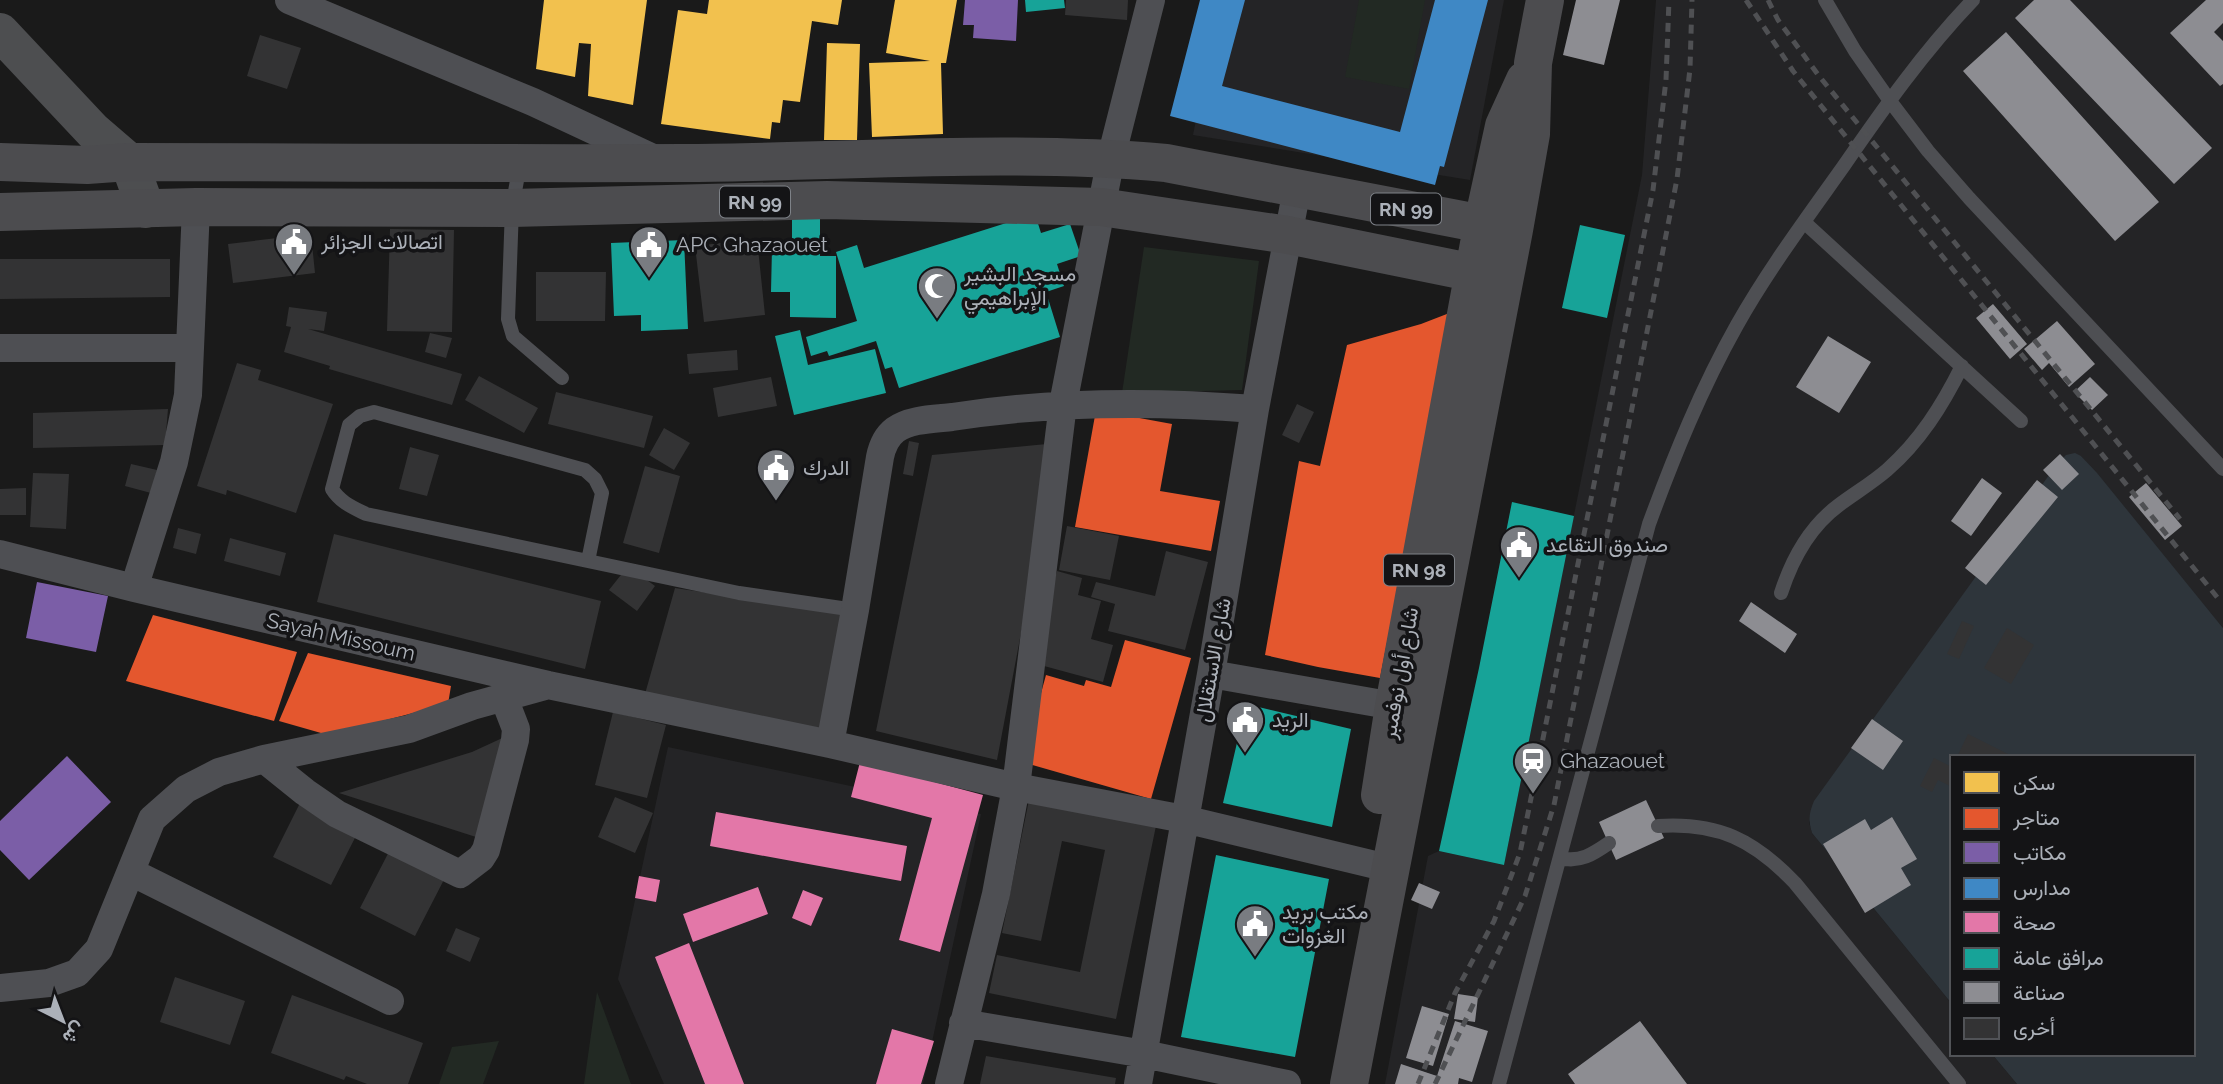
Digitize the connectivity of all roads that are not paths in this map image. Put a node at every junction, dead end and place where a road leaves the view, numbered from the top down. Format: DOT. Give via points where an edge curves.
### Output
graph roads {
  1 [pos="289,0"];
  2 [pos="1151,0"];
  3 [pos="1545,0"];
  4 [pos="1825,0"];
  5 [pos="1973,0"];
  6 [pos="0,32"];
  7 [pos="1890,101"];
  8 [pos="90,148"];
  9 [pos="1111,158"];
  10 [pos="0,162"];
  11 [pos="130,162"];
  12 [pos="661,162"];
  13 [pos="520,163"];
  14 [pos="1297,189"];
  15 [pos="196,207"];
  16 [pos="1101,207"];
  17 [pos="99,208"];
  18 [pos="512,208"];
  19 [pos="146,209"];
  20 [pos="0,212"];
  21 [pos="1804,222"];
  22 [pos="1498,226"];
  23 [pos="1288,235"];
  24 [pos="1488,276"];
  25 [pos="0,348"];
  26 [pos="190,348"];
  27 [pos="1962,366"];
  28 [pos="562,378"];
  29 [pos="1063,404"];
  30 [pos="1255,409"];
  31 [pos="2021,421"];
  32 [pos="2223,469"];
  33 [pos="0,554"];
  34 [pos="588,561"];
  35 [pos="134,588"];
  36 [pos="1781,593"];
  37 [pos="855,610"];
  38 [pos="1211,674"];
  39 [pos="548,685"];
  40 [pos="504,698"];
  41 [pos="1394,706"];
  42 [pos="830,744"];
  43 [pos="264,759"];
  44 [pos="1016,787"];
  45 [pos="1184,819"];
  46 [pos="1658,826"];
  47 [pos="1609,843"];
  48 [pos="1559,858"];
  49 [pos="1381,866"];
  50 [pos="131,872"];
  51 [pos="0,988"];
  52 [pos="390,1002"];
  53 [pos="963,1023"];
  54 [pos="1144,1055"];
  55 [pos="949,1084"];
  56 [pos="1139,1084"];
  57 [pos="1286,1084"];
  58 [pos="1326,1084"];
  59 [pos="1349,1084"];
  60 [pos="1499,1084"];
  61 [pos="1959,1084"];
  1 -- 12 [label="street" via="533,102"];
  2 -- 9 [label="street"];
  3 -- 22 [label="main road, RN 98" via="1533,62 1531,134"];
  4 -- 7 [label="lane"];
  5 -- 7 [label="lane"];
  6 -- 8 [label="main road"];
  7 -- 21 [label="lane"];
  7 -- 32 [label="lane" via="1969,198"];
  8 -- 10 [label="main road, RN 99"];
  8 -- 11 [label="main road, RN 99"];
  8 -- 17 [label="main road"];
  9 -- 12 [label="main road, RN 99"];
  9 -- 14 [label="main road, RN 99" via="1166,163"];
  9 -- 16 [label="street"];
  11 -- 13 [label="main road, RN 99"];
  11 -- 19 [label="main road"];
  12 -- 13 [label="main road, RN 99"];
  13 -- 18 [label="lane"];
  14 -- 22 [label="main road, RN 99"];
  14 -- 23 [label="street, شارع الاستقلال"];
  15 -- 18 [label="main road, RN 99"];
  15 -- 19 [label="main road, RN 99"];
  15 -- 26 [label="street"];
  16 -- 18 [label="main road, RN 99" via="827,200"];
  16 -- 23 [label="main road, RN 99"];
  16 -- 29 [label="street"];
  17 -- 19 [label="main road, RN 99"];
  17 -- 20 [label="main road, RN 99"];
  18 -- 28 [label="lane" via="508,319 513,337"];
  21 -- 27 [label="lane"];
  21 -- 48 [label="lane" via="1737,325 1674,455 1649,524"];
  22 -- 24 [label="main road, RN 98"];
  23 -- 24 [label="main road, RN 99"];
  23 -- 30 [label="street, شارع الاستقلال"];
  24 -- 41 [label="main road, شارع أول نوفمبر / RN 98"];
  24 -- 49 [label="main road, شارع أول نوفمبر / RN 98"];
  25 -- 26 [label="street"];
  26 -- 35 [label="street" via="188,395 174,462"];
  27 -- 31 [label="lane"];
  27 -- 36 [label="lane" via="1930,424 1909,449 1818,524 1789,568"];
  29 -- 30 [label="street"];
  29 -- 37 [label="street" via="913,422 895,431 882,447"];
  29 -- 44 [label="street"];
  30 -- 38 [label="street, شارع الاستقلال"];
  33 -- 35 [label="street, Sayah Missoum"];
  34 -- 34 [label="lane" via="366,514 346,504 332,489 349,425 374,412 585,470 602,493"];
  34 -- 37 [label="lane" via="739,593"];
  35 -- 39 [label="street, Sayah Missoum"];
  37 -- 42 [label="street"];
  38 -- 41 [label="street"];
  38 -- 45 [label="street, شارع الاستقلال"];
  39 -- 40 [label="street"];
  39 -- 42 [label="street, Sayah Missoum"];
  40 -- 43 [label="street" via="409,729"];
  40 -- 43 [label="street" via="516,729 515,740 486,850 460,874 337,814"];
  41 -- 49 [label="main road, شارع أول نوفمبر / RN 98"];
  42 -- 44 [label="street, Sayah Missoum"];
  43 -- 50 [label="street" via="219,772 186,789 152,818"];
  44 -- 45 [label="street, Sayah Missoum"];
  44 -- 53 [label="street" via="996,894"];
  45 -- 49 [label="street, Sayah Missoum"];
  45 -- 54 [label="street, شارع الاستقلال"];
  46 -- 61 [label="lane" via="1680,824 1729,834 1777,864"];
  47 -- 48 [label="lane" via="1582,859"];
  48 -- 60 [label="lane"];
  49 -- 58 [label="main road, شارع أول نوفمبر / RN 98"];
  49 -- 59 [label="main road, شارع أول نوفمبر / RN 98"];
  50 -- 51 [label="street" via="99,948 77,973 49,983"];
  50 -- 52 [label="street"];
  53 -- 54 [label="street"];
  53 -- 55 [label="street"];
  54 -- 56 [label="street, شارع الاستقلال"];
  54 -- 57 [label="street"];
}
